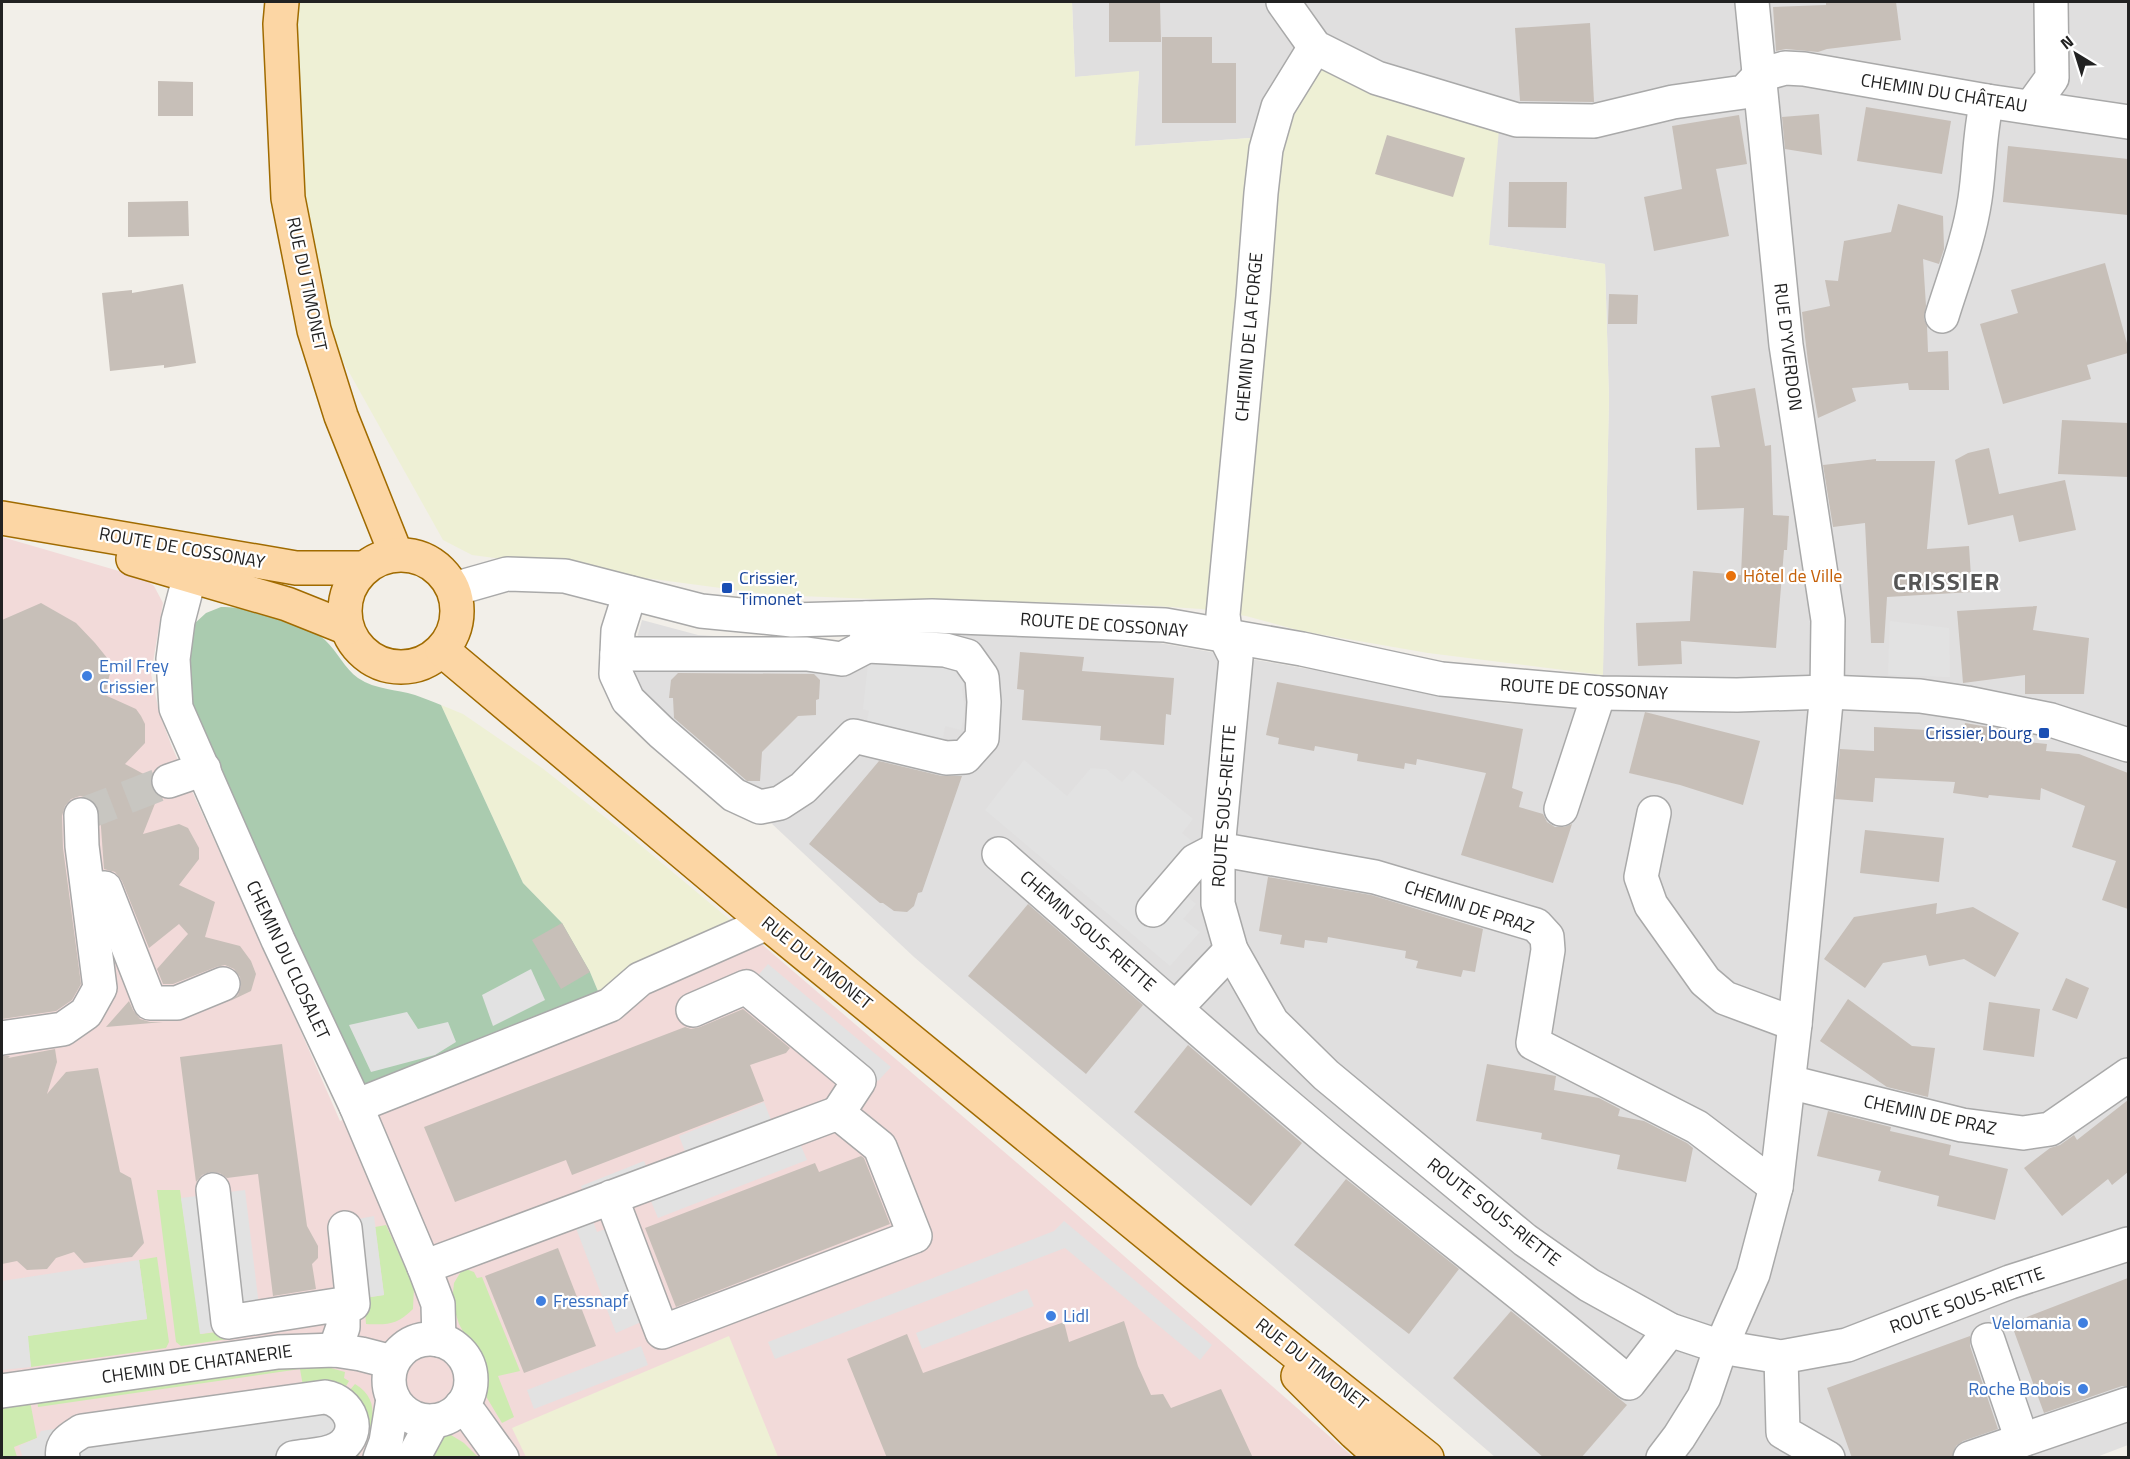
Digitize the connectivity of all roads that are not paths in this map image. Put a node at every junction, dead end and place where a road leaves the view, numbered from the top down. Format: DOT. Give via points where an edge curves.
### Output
graph roads {
  1 [pos="282,2"];
  2 [pos="1283,2"];
  3 [pos="1752,2"];
  4 [pos="2051,2"];
  5 [pos="1315,47"];
  6 [pos="1760,75"];
  7 [pos="2052,78"];
  8 [pos="1987,102"];
  9 [pos="2031,107"];
  10 [pos="2076,114"];
  11 [pos="2128,122"];
  12 [pos="1942,316"];
  13 [pos="2,520"];
  14 [pos="396,554"];
  15 [pos="364,568"];
  16 [pos="190,574"];
  17 [pos="454,589"];
  18 [pos="630,593"];
  19 [pos="347,628"];
  20 [pos="866,632"];
  21 [pos="1226,638"];
  22 [pos="442,650"];
  23 [pos="617,654"];
  24 [pos="1827,692"];
  25 [pos="1599,693"];
  26 [pos="2128,745"];
  27 [pos="204,769"];
  28 [pos="169,781"];
  29 [pos="1561,809"];
  30 [pos="1654,813"];
  31 [pos="81,815"];
  32 [pos="1218,849"];
  33 [pos="999,854"];
  34 [pos="88,888"];
  35 [pos="1153,910"];
  36 [pos="767,923"];
  37 [pos="1231,950"];
  38 [pos="223,984"];
  39 [pos="1176,1008"];
  40 [pos="693,1010"];
  41 [pos="1795,1024"];
  42 [pos="2,1038"];
  43 [pos="2128,1075"];
  44 [pos="1789,1082"];
  45 [pos="356,1106"];
  46 [pos="1361,1106"];
  47 [pos="838,1113"];
  48 [pos="1330,1141"];
  49 [pos="1776,1187"];
  50 [pos="213,1190"];
  51 [pos="611,1197"];
  52 [pos="345,1228"];
  53 [pos="1525,1240"];
  54 [pos="2128,1244"];
  55 [pos="424,1267"];
  56 [pos="1195,1273"];
  57 [pos="1496,1274"];
  58 [pos="343,1304"];
  59 [pos="1670,1330"];
  60 [pos="439,1340"];
  61 [pos="1988,1340"];
  62 [pos="1722,1347"];
  63 [pos="335,1350"];
  64 [pos="1781,1357"];
  65 [pos="392,1362"];
  66 [pos="2,1391"];
  67 [pos="393,1399"];
  68 [pos="2128,1404"];
  69 [pos="461,1406"];
  70 [pos="433,1421"];
  71 [pos="2022,1440"];
  72 [pos="1356,1445"];
  73 [pos="63,1458"];
  74 [pos="293,1458"];
  75 [pos="380,1458"];
  76 [pos="413,1458"];
  77 [pos="502,1458"];
  78 [pos="1383,1458"];
  79 [pos="1427,1458"];
  80 [pos="1663,1458"];
  81 [pos="1828,1458"];
  82 [pos="1970,1458"];
  1 -- 14 [label="main road, RUE DU TIMONET" via="288,198 314,330 341,416"];
  2 -- 5 [label="street"];
  3 -- 6 [label="street, RUE D'YVERDON"];
  4 -- 7 [label="street"];
  5 -- 6 [label="street" via="1377,78 1517,120 1594,121 1673,102 1744,92"];
  5 -- 21 [label="street, CHEMIN DE LA FORGE" via="1278,107 1266,149 1223,615"];
  6 -- 8 [label="street, CHEMIN DU CHÂTEAU" via="1785,68 1804,69"];
  6 -- 24 [label="street, RUE D'YVERDON" via="1786,345 1828,620"];
  7 -- 9 [label="street"];
  7 -- 10 [label="street"];
  8 -- 9 [label="street, CHEMIN DU CHÂTEAU"];
  8 -- 12 [label="street" via="1967,242"];
  9 -- 10 [label="street, CHEMIN DU CHÂTEAU"];
  10 -- 11 [label="street, CHEMIN DU CHÂTEAU"];
  13 -- 15 [label="main road, ROUTE DE COSSONAY" via="296,568"];
  13 -- 16 [label="main road, ROUTE DE COSSONAY"];
  14 -- 15 [label="main road"];
  14 -- 17 [label="main road" via="430,562"];
  15 -- 19 [label="main road" via="347,596"];
  16 -- 19 [label="main road, ROUTE DE COSSONAY" via="287,604"];
  16 -- 27 [label="street, CHEMIN DU CLOSALET" via="173,659 176,708"];
  17 -- 18 [label="street, ROUTE DE COSSONAY" via="507,574 565,576"];
  17 -- 22 [label="main road" via="457,621"];
  18 -- 20 [label="street, ROUTE DE COSSONAY" via="701,611"];
  18 -- 23 [label="street" via="618,631"];
  19 -- 22 [label="main road" via="356,645 389,666 408,667 427,661"];
  20 -- 21 [label="street, ROUTE DE COSSONAY" via="932,616 1165,625"];
  20 -- 23 [label="street" via="842,659 807,654"];
  20 -- 23 [label="street" via="967,656 982,677 982,738 965,757 945,758 854,736 803,788 780,803 760,807 734,795 628,700 616,674"];
  21 -- 25 [label="street, ROUTE DE COSSONAY" via="1441,679"];
  21 -- 32 [label="street, ROUTE SOUS-RIETTE" via="1236,658"];
  22 -- 36 [label="main road, RUE DU TIMONET"];
  24 -- 25 [label="street, ROUTE DE COSSONAY"];
  24 -- 26 [label="street, ROUTE DE COSSONAY" via="1920,696 1967,703 2051,720"];
  24 -- 41 [label="street"];
  25 -- 29 [label="street"];
  27 -- 28 [label="street"];
  27 -- 45 [label="street, CHEMIN DU CLOSALET"];
  30 -- 41 [label="street" via="1641,877 1651,905 1706,981 1725,998"];
  31 -- 34 [label="street"];
  32 -- 35 [label="street" via="1195,861"];
  32 -- 37 [label="street, ROUTE SOUS-RIETTE" via="1218,904"];
  32 -- 49 [label="street, CHEMIN DE PRAZ" via="1375,877 1536,925 1547,937 1548,950 1533,1043 1697,1127"];
  33 -- 39 [label="street, CHEMIN SOUS-RIETTE"];
  34 -- 38 [label="street" via="105,888 150,1003 177,1003"];
  34 -- 42 [label="street" via="100,988 86,1013 63,1029"];
  36 -- 45 [label="street" via="640,979 610,1005"];
  36 -- 56 [label="main road, RUE DU TIMONET"];
  37 -- 39 [label="street"];
  37 -- 46 [label="street, ROUTE SOUS-RIETTE" via="1272,1022"];
  39 -- 48 [label="street, CHEMIN SOUS-RIETTE"];
  40 -- 47 [label="street" via="746,987 859,1081"];
  41 -- 44 [label="street"];
  43 -- 44 [label="street, CHEMIN DE PRAZ" via="2050,1130 2023,1133 1962,1125"];
  44 -- 49 [label="street"];
  45 -- 55 [label="street, CHEMIN DU CLOSALET"];
  46 -- 48 [label="street"];
  46 -- 53 [label="street, ROUTE SOUS-RIETTE"];
  47 -- 51 [label="street"];
  47 -- 51 [label="street" via="880,1147 915,1236 662,1332"];
  48 -- 57 [label="street, CHEMIN SOUS-RIETTE"];
  49 -- 62 [label="street" via="1753,1274"];
  50 -- 58 [label="street" via="228,1322"];
  51 -- 55 [label="street"];
  52 -- 58 [label="street" via="354,1304"];
  53 -- 57 [label="street"];
  53 -- 59 [label="street, ROUTE SOUS-RIETTE" via="1589,1285"];
  54 -- 64 [label="street, ROUTE SOUS-RIETTE" via="2010,1282 1847,1345"];
  55 -- 60 [label="street, CHEMIN DU CLOSALET" via="438,1304"];
  56 -- 72 [label="main road, RUE DU TIMONET"];
  56 -- 79 [label="main road, RUE DU TIMONET"];
  57 -- 59 [label="street, CHEMIN SOUS-RIETTE" via="1629,1383"];
  58 -- 63 [label="street" via="343,1327"];
  59 -- 62 [label="street, ROUTE SOUS-RIETTE"];
  60 -- 65 [label="street" via="417,1341 398,1353"];
  60 -- 69 [label="street" via="452,1345 469,1366 471,1380"];
  61 -- 71 [label="street"];
  62 -- 64 [label="street, ROUTE SOUS-RIETTE"];
  62 -- 80 [label="street" via="1704,1397"];
  63 -- 65 [label="street, CHEMIN DE CHATANERIE"];
  63 -- 66 [label="street, CHEMIN DE CHATANERIE" via="278,1352"];
  64 -- 81 [label="street" via="1783,1432"];
  65 -- 67 [label="street" via="389,1387"];
  67 -- 70 [label="street" via="409,1416"];
  67 -- 75 [label="street"];
  68 -- 71 [label="street"];
  69 -- 70 [label="street"];
  69 -- 77 [label="street"];
  70 -- 76 [label="street"];
  71 -- 82 [label="street"];
  72 -- 78 [label="main road, RUE DU TIMONET"];
  73 -- 74 [label="street" via="64,1444 82,1431 325,1397 339,1402 350,1413 350,1437 338,1449"];
}
